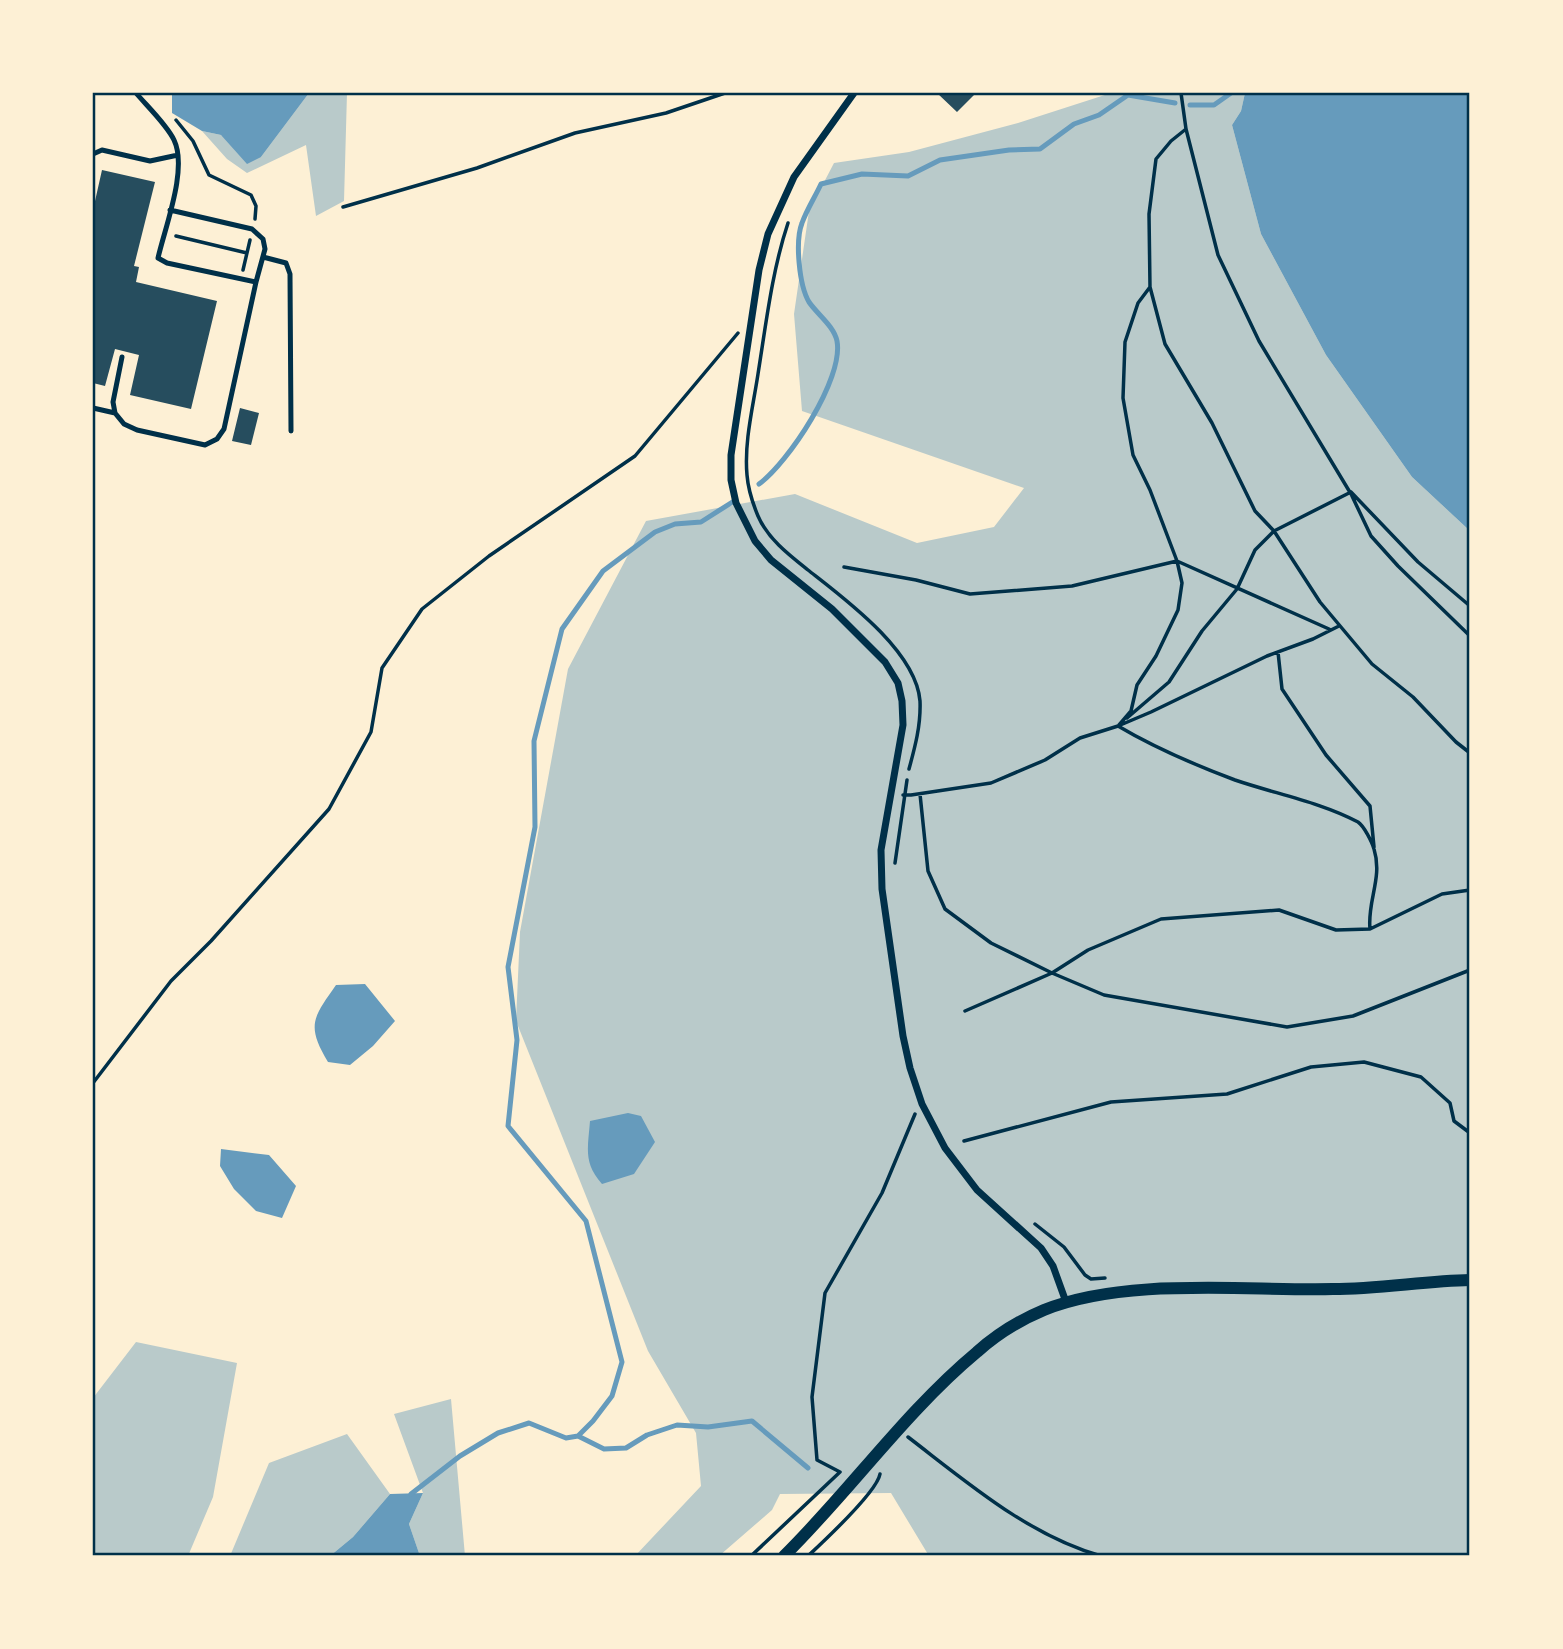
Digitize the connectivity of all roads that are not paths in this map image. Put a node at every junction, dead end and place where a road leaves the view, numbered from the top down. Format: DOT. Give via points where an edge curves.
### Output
graph roads {
  1 [pos="136,93"];
  2 [pos="854,93"];
  3 [pos="93,154"];
  4 [pos="178,155"];
  5 [pos="170,210"];
  6 [pos="263,257"];
  7 [pos="256,282"];
  8 [pos="122,358"];
  9 [pos="93,408"];
  10 [pos="115,413"];
  11 [pos="291,431"];
  12 [pos="1470,1280"];
  13 [pos="1066,1302"];
  14 [pos="784,1556"];
  1 -- 4 [label="lane" via="173,139"];
  2 -- 13 [label="street" via="793,177 768,234 731,455 731,480 745,524 771,560 832,609 885,662 898,684 903,725 881,850 885,917 903,1036 922,1104 945,1148 977,1190 1041,1248"];
  3 -- 4 [label="lane" via="102,150 150,161"];
  4 -- 5 [label="lane"];
  5 -- 6 [label="lane" via="252,229 263,239"];
  5 -- 7 [label="lane" via="158,258"];
  6 -- 7 [label="lane"];
  6 -- 11 [label="lane" via="286,263 290,274"];
  7 -- 10 [label="lane" via="224,429 217,439 205,445 137,430"];
  8 -- 10 [label="lane"];
  9 -- 10 [label="lane"];
  12 -- 13 [label="street" via="1354,1289 1158,1289"];
  13 -- 14 [label="street" via="1014,1325 977,1352 898,1430"];
}
